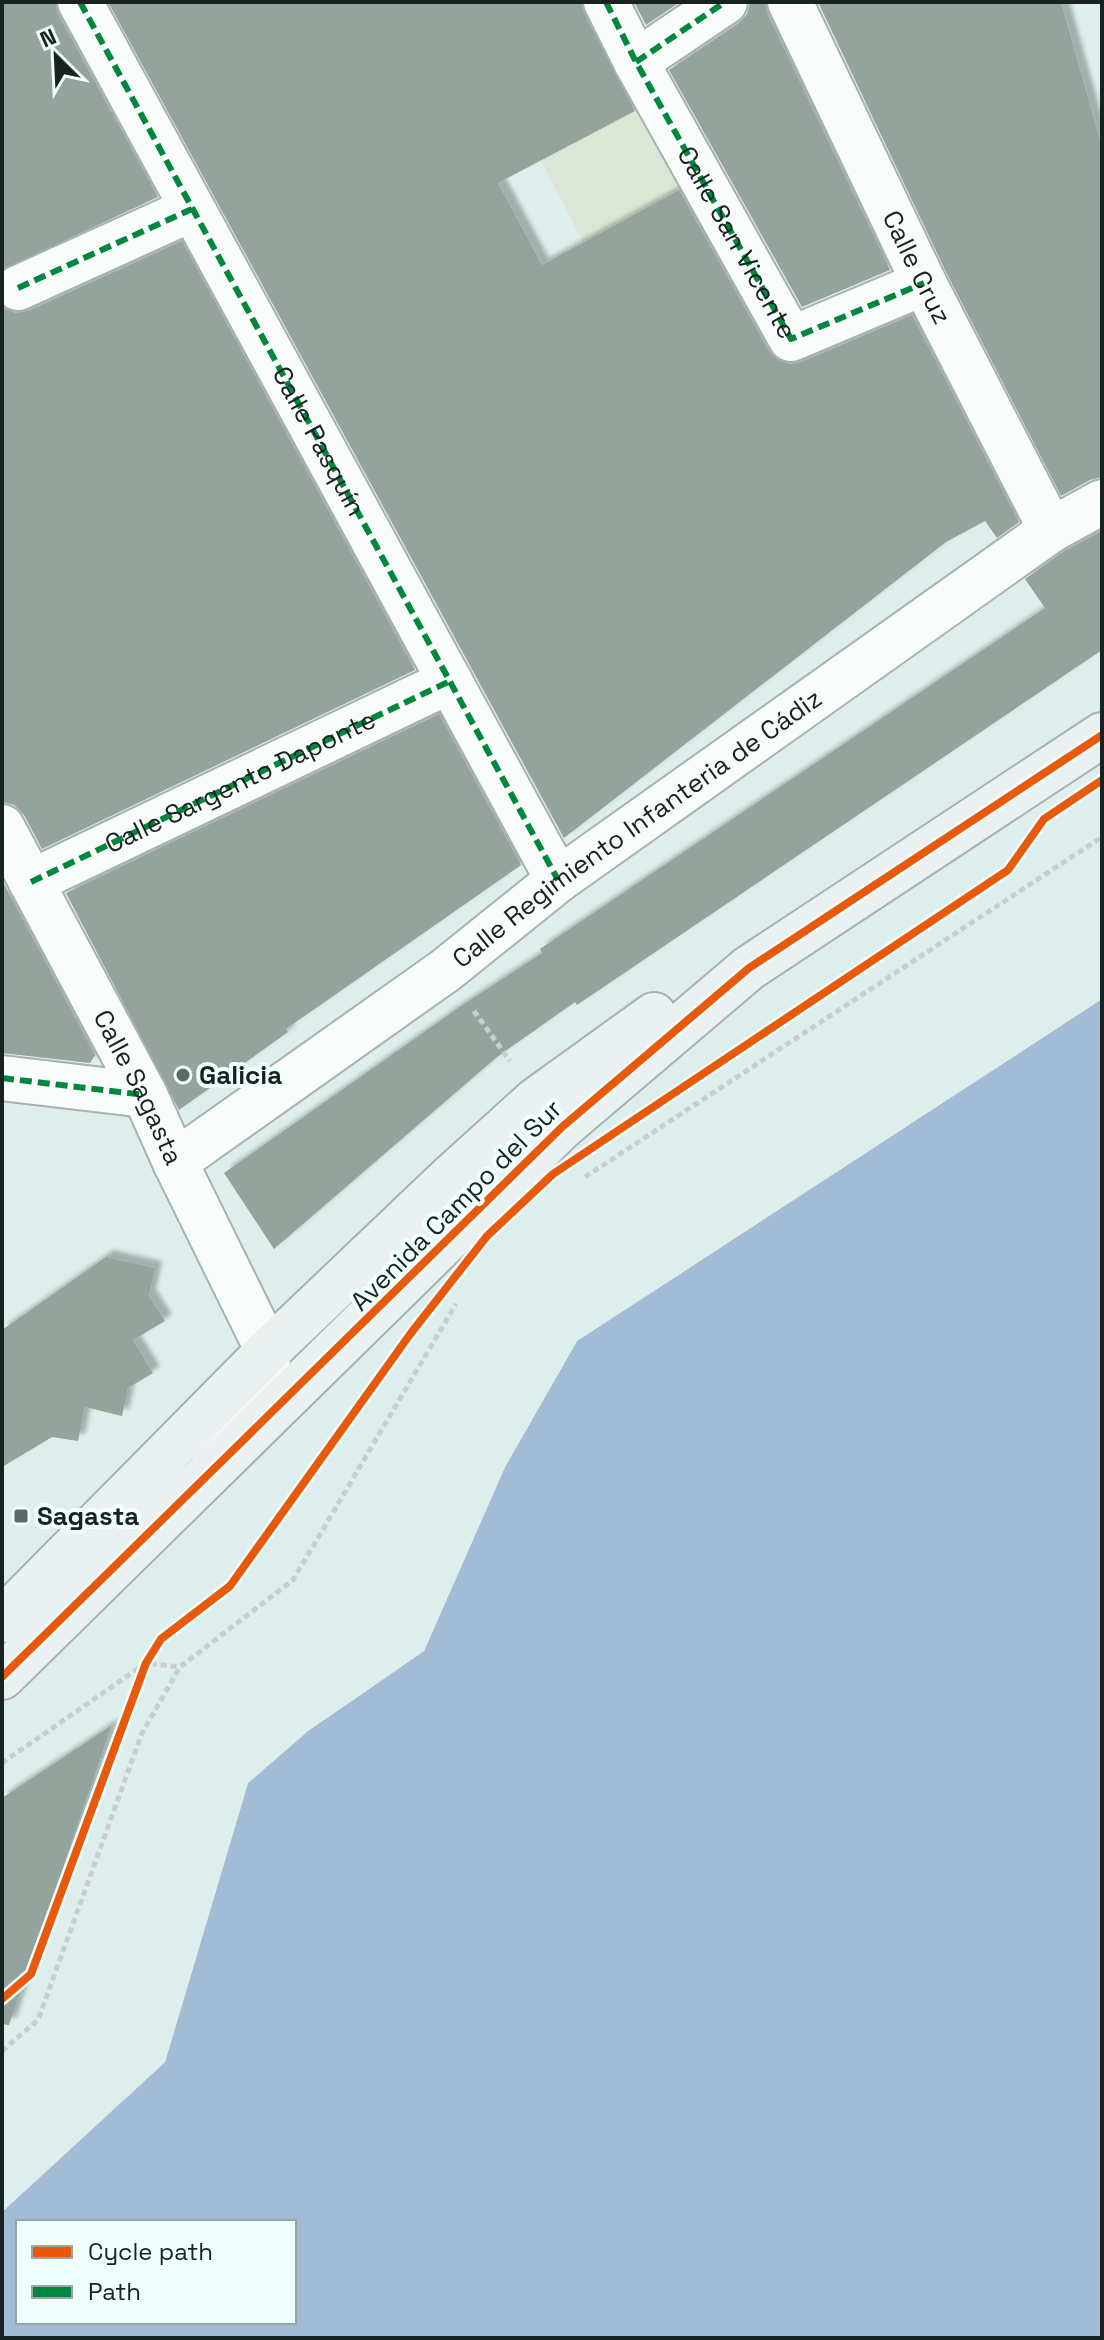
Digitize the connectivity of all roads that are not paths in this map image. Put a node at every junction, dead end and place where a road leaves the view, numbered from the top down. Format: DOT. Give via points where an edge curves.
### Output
graph roads {
  1 [pos="80,2"];
  2 [pos="606,2"];
  3 [pos="725,2"];
  4 [pos="790,2"];
  5 [pos="636,62"];
  6 [pos="192,209"];
  7 [pos="924,283"];
  8 [pos="18,288"];
  9 [pos="1102,502"];
  10 [pos="1051,530"];
  11 [pos="450,681"];
  12 [pos="1102,735"];
  13 [pos="2,827"];
  14 [pos="558,880"];
  15 [pos="31,882"];
  16 [pos="749,968"];
  17 [pos="2,1078"];
  18 [pos="145,1095"];
  19 [pos="175,1162"];
  20 [pos="268,1351"];
  21 [pos="120,1562"];
  22 [pos="2,1620"];
  23 [pos="2,1677"];
  1 -- 6 [label="street, Calle Pasquín"];
  2 -- 5 [label="street, Calle San Vicente"];
  3 -- 5 [label="street"];
  4 -- 7 [label="street, Calle Cruz"];
  5 -- 7 [label="street, Calle San Vicente" via="791,339"];
  6 -- 8 [label="street"];
  6 -- 11 [label="street, Calle Pasquín"];
  7 -- 10 [label="street, Calle Cruz"];
  9 -- 10 [label="street, Calle Regimiento Infanteria de Cádiz"];
  10 -- 14 [label="street, Calle Regimiento Infanteria de Cádiz"];
  11 -- 14 [label="street, Calle Pasquín"];
  11 -- 15 [label="street, Calle Sargento Daponte"];
  12 -- 16 [label="street, Avenida Campo del Sur"];
  13 -- 15 [label="street, Calle Sagasta"];
  14 -- 19 [label="street, Calle Regimiento Infanteria de Cádiz" via="446,970"];
  15 -- 18 [label="street, Calle Sagasta"];
  16 -- 20 [label="street, Avenida Campo del Sur" via="683,996 536,1100"];
  16 -- 21 [label="street, Avenida Campo del Sur" via="562,1127"];
  17 -- 18 [label="street"];
  18 -- 19 [label="street, Calle Sagasta"];
  19 -- 20 [label="street, Calle Sagasta"];
  20 -- 21 [label="street" via="267,1385 139,1516"];
  20 -- 22 [label="street, Avenida Campo del Sur"];
  21 -- 23 [label="street, Avenida Campo del Sur"];
}
